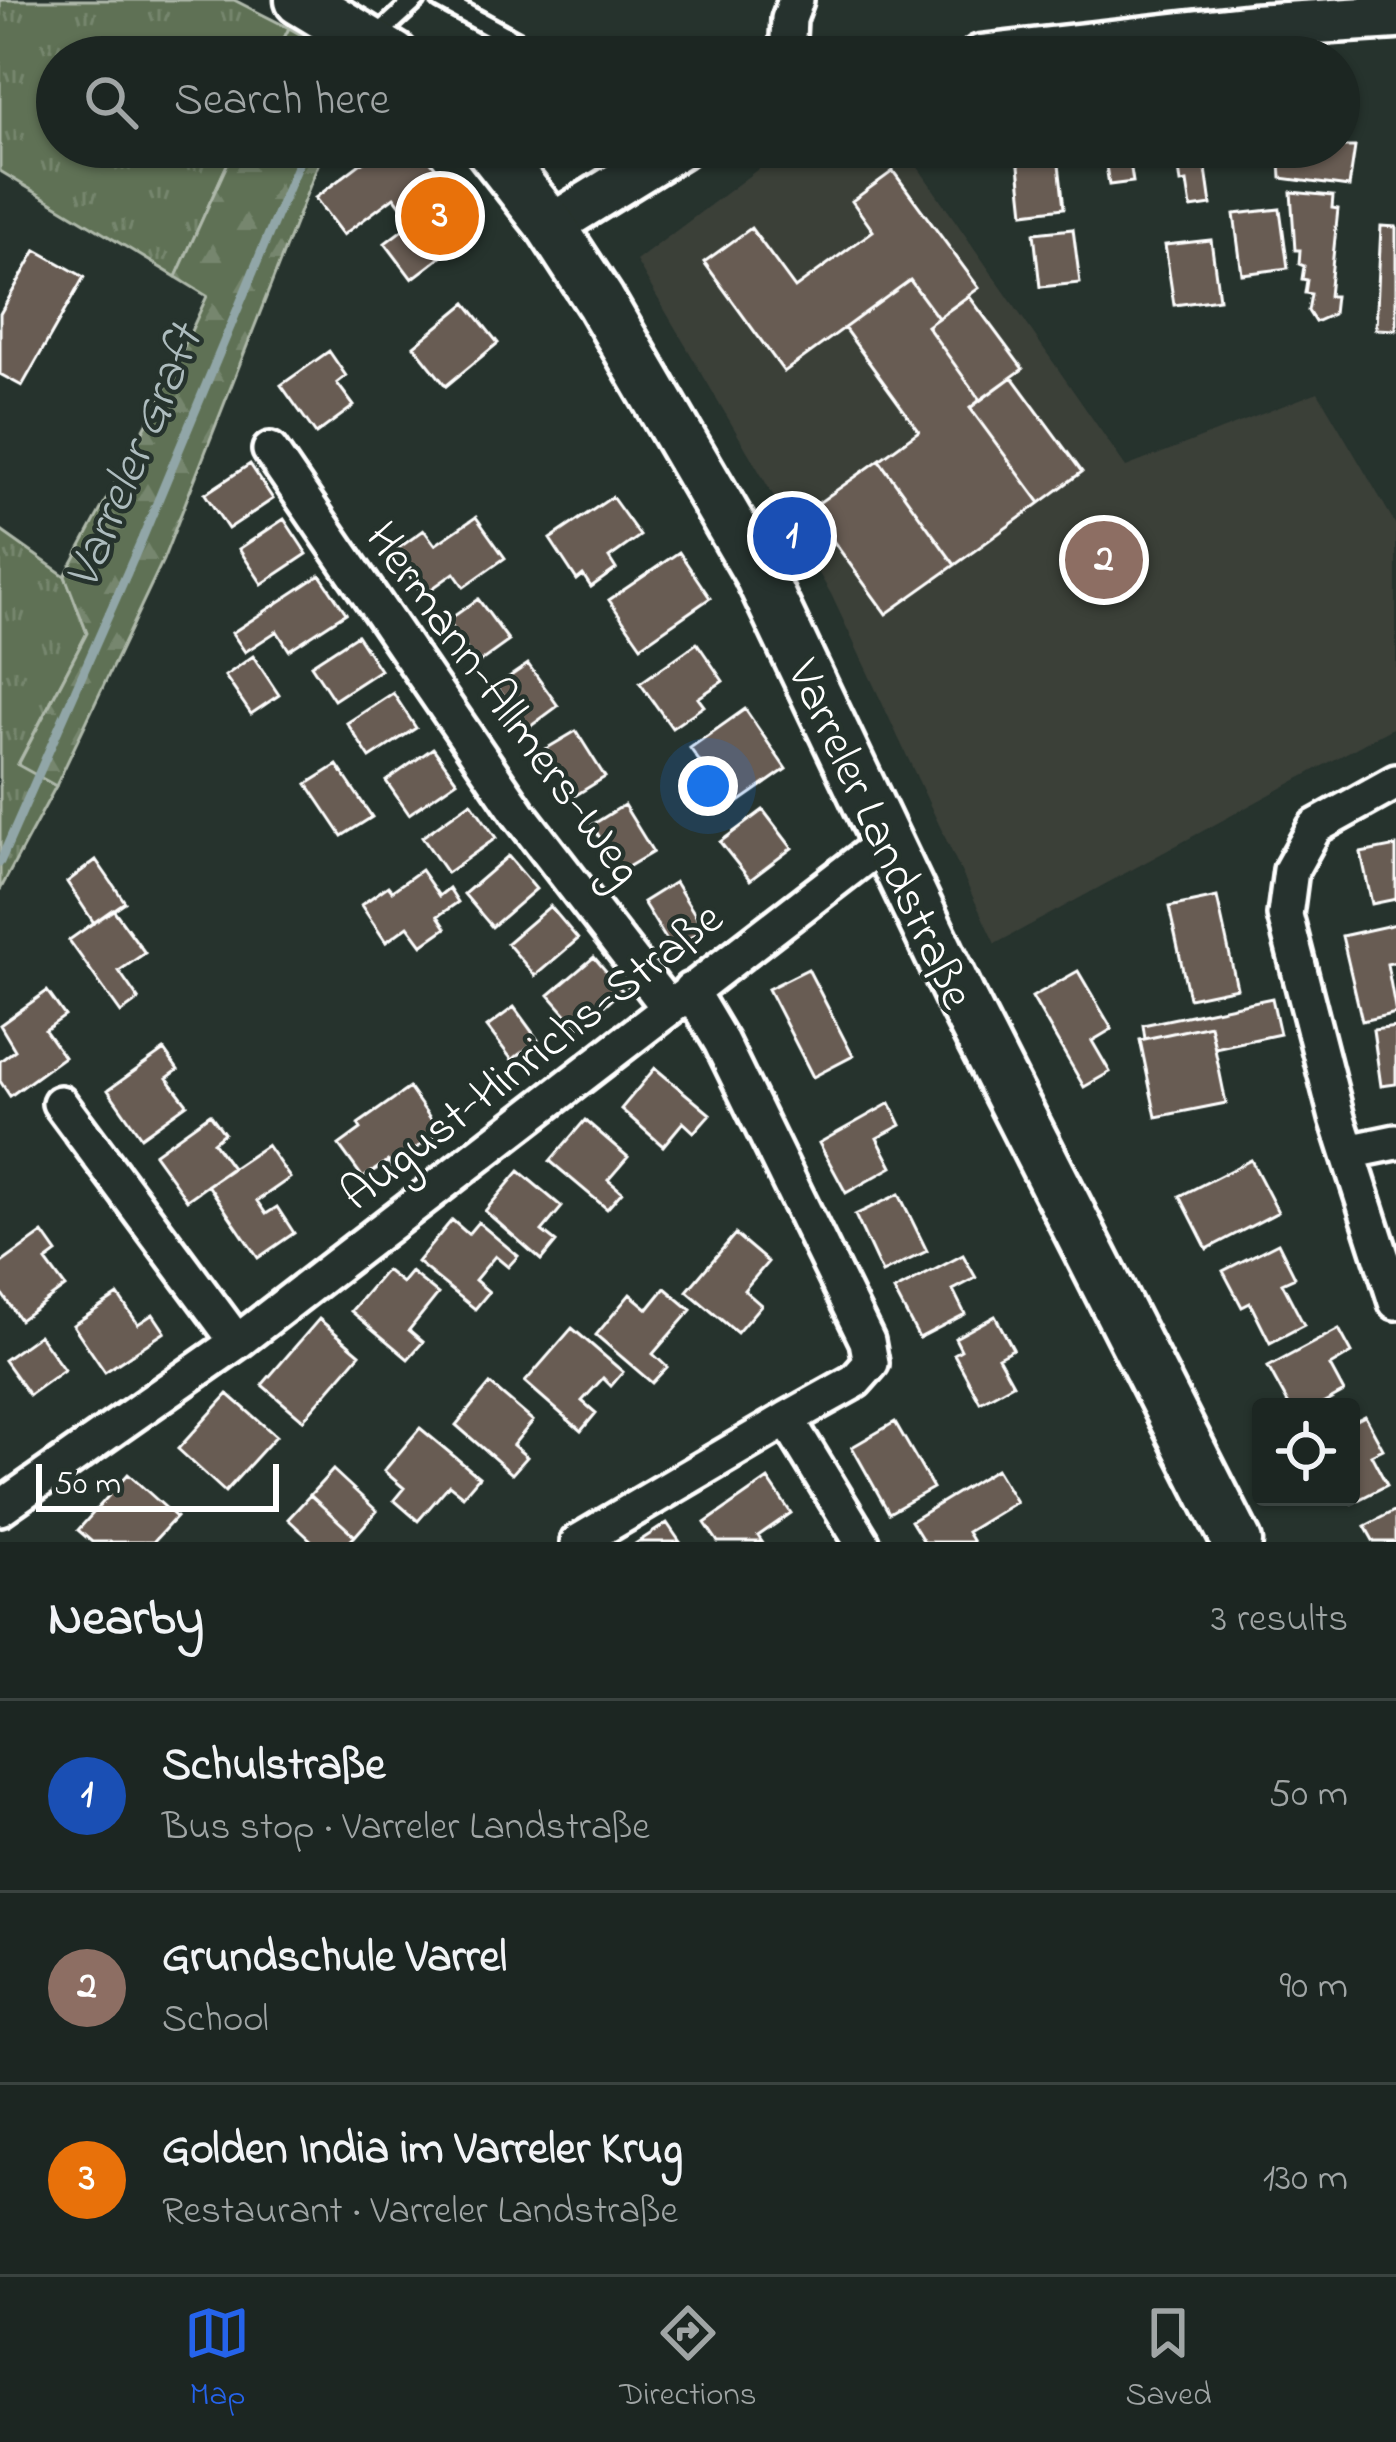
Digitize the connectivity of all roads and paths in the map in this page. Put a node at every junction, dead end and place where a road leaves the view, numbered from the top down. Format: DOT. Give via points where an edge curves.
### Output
graph roads {
  1 [pos="416,0"];
  2 [pos="441,0"];
  3 [pos="796,0"];
  4 [pos="1396,16"];
  5 [pos="349,25"];
  6 [pos="507,36"];
  7 [pos="789,36"];
  8 [pos="1165,36"];
  9 [pos="505,168"];
  10 [pos="645,168"];
  11 [pos="551,226"];
  12 [pos="270,451"];
  13 [pos="1396,782"];
  14 [pos="884,843"];
  15 [pos="679,998"];
  16 [pos="60,1103"];
  17 [pos="1396,1142"];
  18 [pos="1348,1152"];
  19 [pos="1396,1302"];
  20 [pos="237,1342"];
  21 [pos="787,1419"];
  22 [pos="0,1508"];
  23 [pos="578,1542"];
  24 [pos="862,1542"];
  25 [pos="1237,1542"];
  1 -- 5 [label="lane"];
  2 -- 6 [label="lane"];
  3 -- 7 [label="street"];
  4 -- 8 [label="street"];
  9 -- 11 [label="main road, Varreler Landstraße"];
  10 -- 11 [label="street"];
  11 -- 14 [label="main road, Varreler Landstraße" via="758,572"];
  12 -- 15 [label="street, Hermann-Allmers-Weg" via="519,814"];
  13 -- 18 [label="street" via="1315,827 1291,870 1285,915"];
  14 -- 15 [label="street, August-Hinrichs-Straße"];
  14 -- 25 [label="main road, Varreler Landstraße"];
  15 -- 20 [label="street, August-Hinrichs-Straße"];
  15 -- 21 [label="street, Hermann-Allmers-Weg" via="721,1042 868,1341 871,1363 855,1381"];
  16 -- 20 [label="street"];
  17 -- 18 [label="street"];
  18 -- 19 [label="street"];
  20 -- 22 [label="street, August-Hinrichs-Straße"];
  21 -- 23 [label="street, Hermann-Allmers-Weg"];
  21 -- 24 [label="street"];
}
